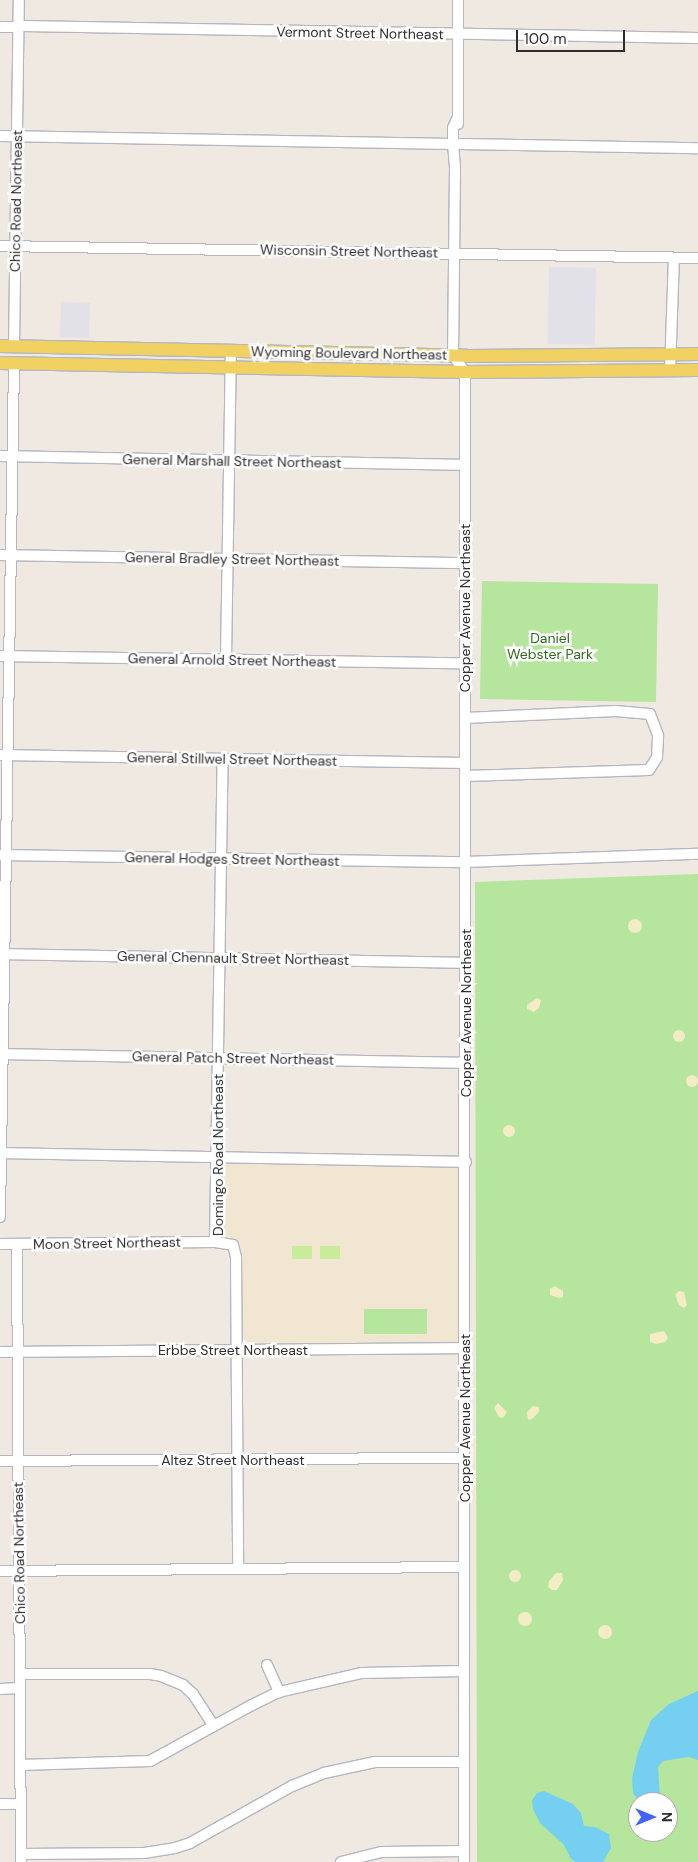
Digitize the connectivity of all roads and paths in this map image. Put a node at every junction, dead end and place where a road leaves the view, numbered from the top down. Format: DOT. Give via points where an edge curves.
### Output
graph roads {
  1 [pos="20,0"];
  2 [pos="458,0"];
  3 [pos="0,26"];
  4 [pos="20,27"];
  5 [pos="457,34"];
  6 [pos="698,38"];
  7 [pos="0,136"];
  8 [pos="18,136"];
  9 [pos="456,144"];
  10 [pos="698,148"];
  11 [pos="0,246"];
  12 [pos="15,246"];
  13 [pos="455,253"];
  14 [pos="674,258"];
  15 [pos="698,258"];
  16 [pos="0,346"];
  17 [pos="14,346"];
  18 [pos="74,348"];
  19 [pos="231,352"];
  20 [pos="698,354"];
  21 [pos="453,355"];
  22 [pos="671,355"];
  23 [pos="0,356"];
  24 [pos="0,364"];
  25 [pos="14,364"];
  26 [pos="231,368"];
  27 [pos="698,370"];
  28 [pos="670,371"];
  29 [pos="465,372"];
  30 [pos="0,456"];
  31 [pos="13,457"];
  32 [pos="229,460"];
  33 [pos="465,465"];
  34 [pos="0,556"];
  35 [pos="12,556"];
  36 [pos="228,559"];
  37 [pos="464,564"];
  38 [pos="4,656"];
  39 [pos="226,660"];
  40 [pos="465,663"];
  41 [pos="465,718"];
  42 [pos="4,755"];
  43 [pos="223,759"];
  44 [pos="465,763"];
  45 [pos="465,776"];
  46 [pos="698,854"];
  47 [pos="3,855"];
  48 [pos="222,859"];
  49 [pos="465,862"];
  50 [pos="2,954"];
  51 [pos="220,957"];
  52 [pos="466,963"];
  53 [pos="1,1054"];
  54 [pos="219,1058"];
  55 [pos="466,1063"];
  56 [pos="0,1153"];
  57 [pos="217,1158"];
  58 [pos="466,1162"];
  59 [pos="0,1217"];
  60 [pos="215,1242"];
  61 [pos="0,1244"];
  62 [pos="17,1245"];
  63 [pos="466,1348"];
  64 [pos="237,1350"];
  65 [pos="0,1352"];
  66 [pos="18,1352"];
  67 [pos="465,1458"];
  68 [pos="237,1460"];
  69 [pos="0,1461"];
  70 [pos="18,1461"];
  71 [pos="464,1568"];
  72 [pos="238,1569"];
  73 [pos="0,1571"];
  74 [pos="19,1571"];
  75 [pos="267,1666"];
  76 [pos="463,1671"];
  77 [pos="20,1674"];
  78 [pos="20,1688"];
  79 [pos="0,1689"];
  80 [pos="279,1692"];
  81 [pos="214,1726"];
  82 [pos="464,1762"];
  83 [pos="20,1765"];
  84 [pos="0,1804"];
  85 [pos="21,1804"];
  86 [pos="464,1851"];
  87 [pos="21,1858"];
  88 [pos="341,1862"];
  89 [pos="464,1862"];
  1 -- 4 [label="street, Chico Road Northeast"];
  2 -- 5 [label="street"];
  3 -- 4 [label="street, Vermont Street Northeast"];
  4 -- 5 [label="street, Vermont Street Northeast"];
  4 -- 8 [label="street, Chico Road Northeast"];
  5 -- 6 [label="street, Vermont Street Northeast"];
  5 -- 9 [label="street" via="457,119 453,128"];
  7 -- 8 [label="street"];
  8 -- 9 [label="street"];
  8 -- 12 [label="street, Chico Road Northeast"];
  9 -- 10 [label="street"];
  9 -- 13 [label="street"];
  11 -- 12 [label="street, Wisconsin Street Northeast"];
  12 -- 13 [label="street, Wisconsin Street Northeast"];
  12 -- 17 [label="street, Chico Road Northeast"];
  13 -- 14 [label="street, Wisconsin Street Northeast"];
  13 -- 21 [label="street"];
  14 -- 15 [label="street, Wisconsin Street Northeast"];
  14 -- 22 [label="street"];
  16 -- 17 [label="main road, Wyoming Boulevard Northeast"];
  17 -- 18 [label="main road, Wyoming Boulevard Northeast"];
  17 -- 23 [label="main road" via="10,355"];
  18 -- 19 [label="main road, Wyoming Boulevard Northeast"];
  18 -- 25 [label="main road" via="58,354 22,355"];
  19 -- 21 [label="main road, Wyoming Boulevard Northeast"];
  19 -- 26 [label="street"];
  20 -- 22 [label="main road, Wyoming Boulevard Northeast"];
  21 -- 22 [label="main road, Wyoming Boulevard Northeast"];
  21 -- 29 [label="street"];
  22 -- 28 [label="street"];
  24 -- 25 [label="main road, Wyoming Boulevard Northeast"];
  25 -- 26 [label="main road, Wyoming Boulevard Northeast"];
  25 -- 31 [label="street"];
  26 -- 29 [label="main road, Wyoming Boulevard Northeast"];
  26 -- 32 [label="street"];
  27 -- 28 [label="main road, Wyoming Boulevard Northeast"];
  28 -- 29 [label="main road, Wyoming Boulevard Northeast"];
  29 -- 33 [label="street, Copper Avenue Northeast"];
  30 -- 31 [label="street, General Marshall Street Northeast"];
  31 -- 32 [label="street, General Marshall Street Northeast"];
  31 -- 35 [label="street"];
  32 -- 33 [label="street, General Marshall Street Northeast"];
  32 -- 36 [label="street"];
  33 -- 37 [label="street, Copper Avenue Northeast"];
  34 -- 35 [label="street, General Bradley Street Northeast"];
  35 -- 36 [label="street, General Bradley Street Northeast"];
  35 -- 38 [label="street"];
  36 -- 37 [label="street, General Bradley Street Northeast"];
  36 -- 39 [label="street"];
  37 -- 40 [label="street, Copper Avenue Northeast"];
  38 -- 39 [label="street, General Arnold Street Northeast"];
  38 -- 42 [label="street"];
  39 -- 40 [label="street, General Arnold Street Northeast"];
  40 -- 41 [label="street, Copper Avenue Northeast"];
  41 -- 44 [label="street, Copper Avenue Northeast"];
  41 -- 45 [label="street" via="616,710 650,714 658,735 657,757 649,770"];
  42 -- 43 [label="street, General Stillwel Street Northeast"];
  42 -- 47 [label="street"];
  43 -- 44 [label="street, General Stillwel Street Northeast"];
  43 -- 48 [label="street, Domingo Road Northeast"];
  44 -- 45 [label="street, Copper Avenue Northeast"];
  45 -- 49 [label="street, Copper Avenue Northeast"];
  46 -- 49 [label="street, General Hodges Street Northeast"];
  47 -- 48 [label="street, General Hodges Street Northeast"];
  47 -- 50 [label="street"];
  48 -- 49 [label="street, General Hodges Street Northeast"];
  48 -- 51 [label="street, Domingo Road Northeast"];
  49 -- 52 [label="street, Copper Avenue Northeast"];
  50 -- 51 [label="street, General Chennault Street Northeast"];
  50 -- 53 [label="street"];
  51 -- 52 [label="street, General Chennault Street Northeast"];
  51 -- 54 [label="street, Domingo Road Northeast"];
  52 -- 55 [label="street, Copper Avenue Northeast"];
  53 -- 54 [label="street, General Patch Street Northeast"];
  53 -- 56 [label="street"];
  54 -- 55 [label="street, General Patch Street Northeast"];
  54 -- 57 [label="street, Domingo Road Northeast"];
  55 -- 58 [label="street, Copper Avenue Northeast"];
  56 -- 57 [label="street"];
  56 -- 59 [label="street"];
  57 -- 58 [label="street"];
  57 -- 60 [label="street, Domingo Road Northeast"];
  58 -- 63 [label="street, Copper Avenue Northeast"];
  60 -- 62 [label="street, Moon Street Northeast"];
  60 -- 64 [label="street, Domingo Road Northeast" via="230,1243 235,1251"];
  61 -- 62 [label="street, Moon Street Northeast"];
  62 -- 66 [label="street, Chico Road Northeast"];
  63 -- 64 [label="street, Erbbe Street Northeast"];
  63 -- 67 [label="street, Copper Avenue Northeast"];
  64 -- 66 [label="street, Erbbe Street Northeast"];
  64 -- 68 [label="street, Domingo Road Northeast"];
  65 -- 66 [label="street, Erbbe Street Northeast"];
  66 -- 70 [label="street, Chico Road Northeast"];
  67 -- 68 [label="street, Altez Street Northeast"];
  67 -- 71 [label="street, Copper Avenue Northeast"];
  68 -- 70 [label="street, Altez Street Northeast"];
  68 -- 72 [label="street, Domingo Road Northeast"];
  69 -- 70 [label="street, Altez Street Northeast"];
  70 -- 74 [label="street, Chico Road Northeast"];
  71 -- 72 [label="street"];
  71 -- 76 [label="street, Copper Avenue Northeast"];
  72 -- 74 [label="street"];
  73 -- 74 [label="street"];
  74 -- 77 [label="street, Chico Road Northeast"];
  75 -- 80 [label="street"];
  76 -- 80 [label="street" via="361,1673"];
  76 -- 82 [label="street, Copper Avenue Northeast"];
  77 -- 78 [label="street, Chico Road Northeast"];
  77 -- 81 [label="street" via="161,1676 183,1685 193,1694"];
  78 -- 79 [label="street"];
  78 -- 83 [label="street, Chico Road Northeast"];
  80 -- 81 [label="street"];
  81 -- 83 [label="street" via="150,1761"];
  82 -- 86 [label="street, Copper Avenue Northeast"];
  82 -- 87 [label="street" via="375,1762 324,1773 292,1786 190,1843 175,1848 144,1853"];
  83 -- 85 [label="street, Chico Road Northeast"];
  84 -- 85 [label="street"];
  85 -- 87 [label="street, Chico Road Northeast"];
  86 -- 88 [label="street" via="382,1852"];
  86 -- 89 [label="street, Copper Avenue Northeast"];
}
